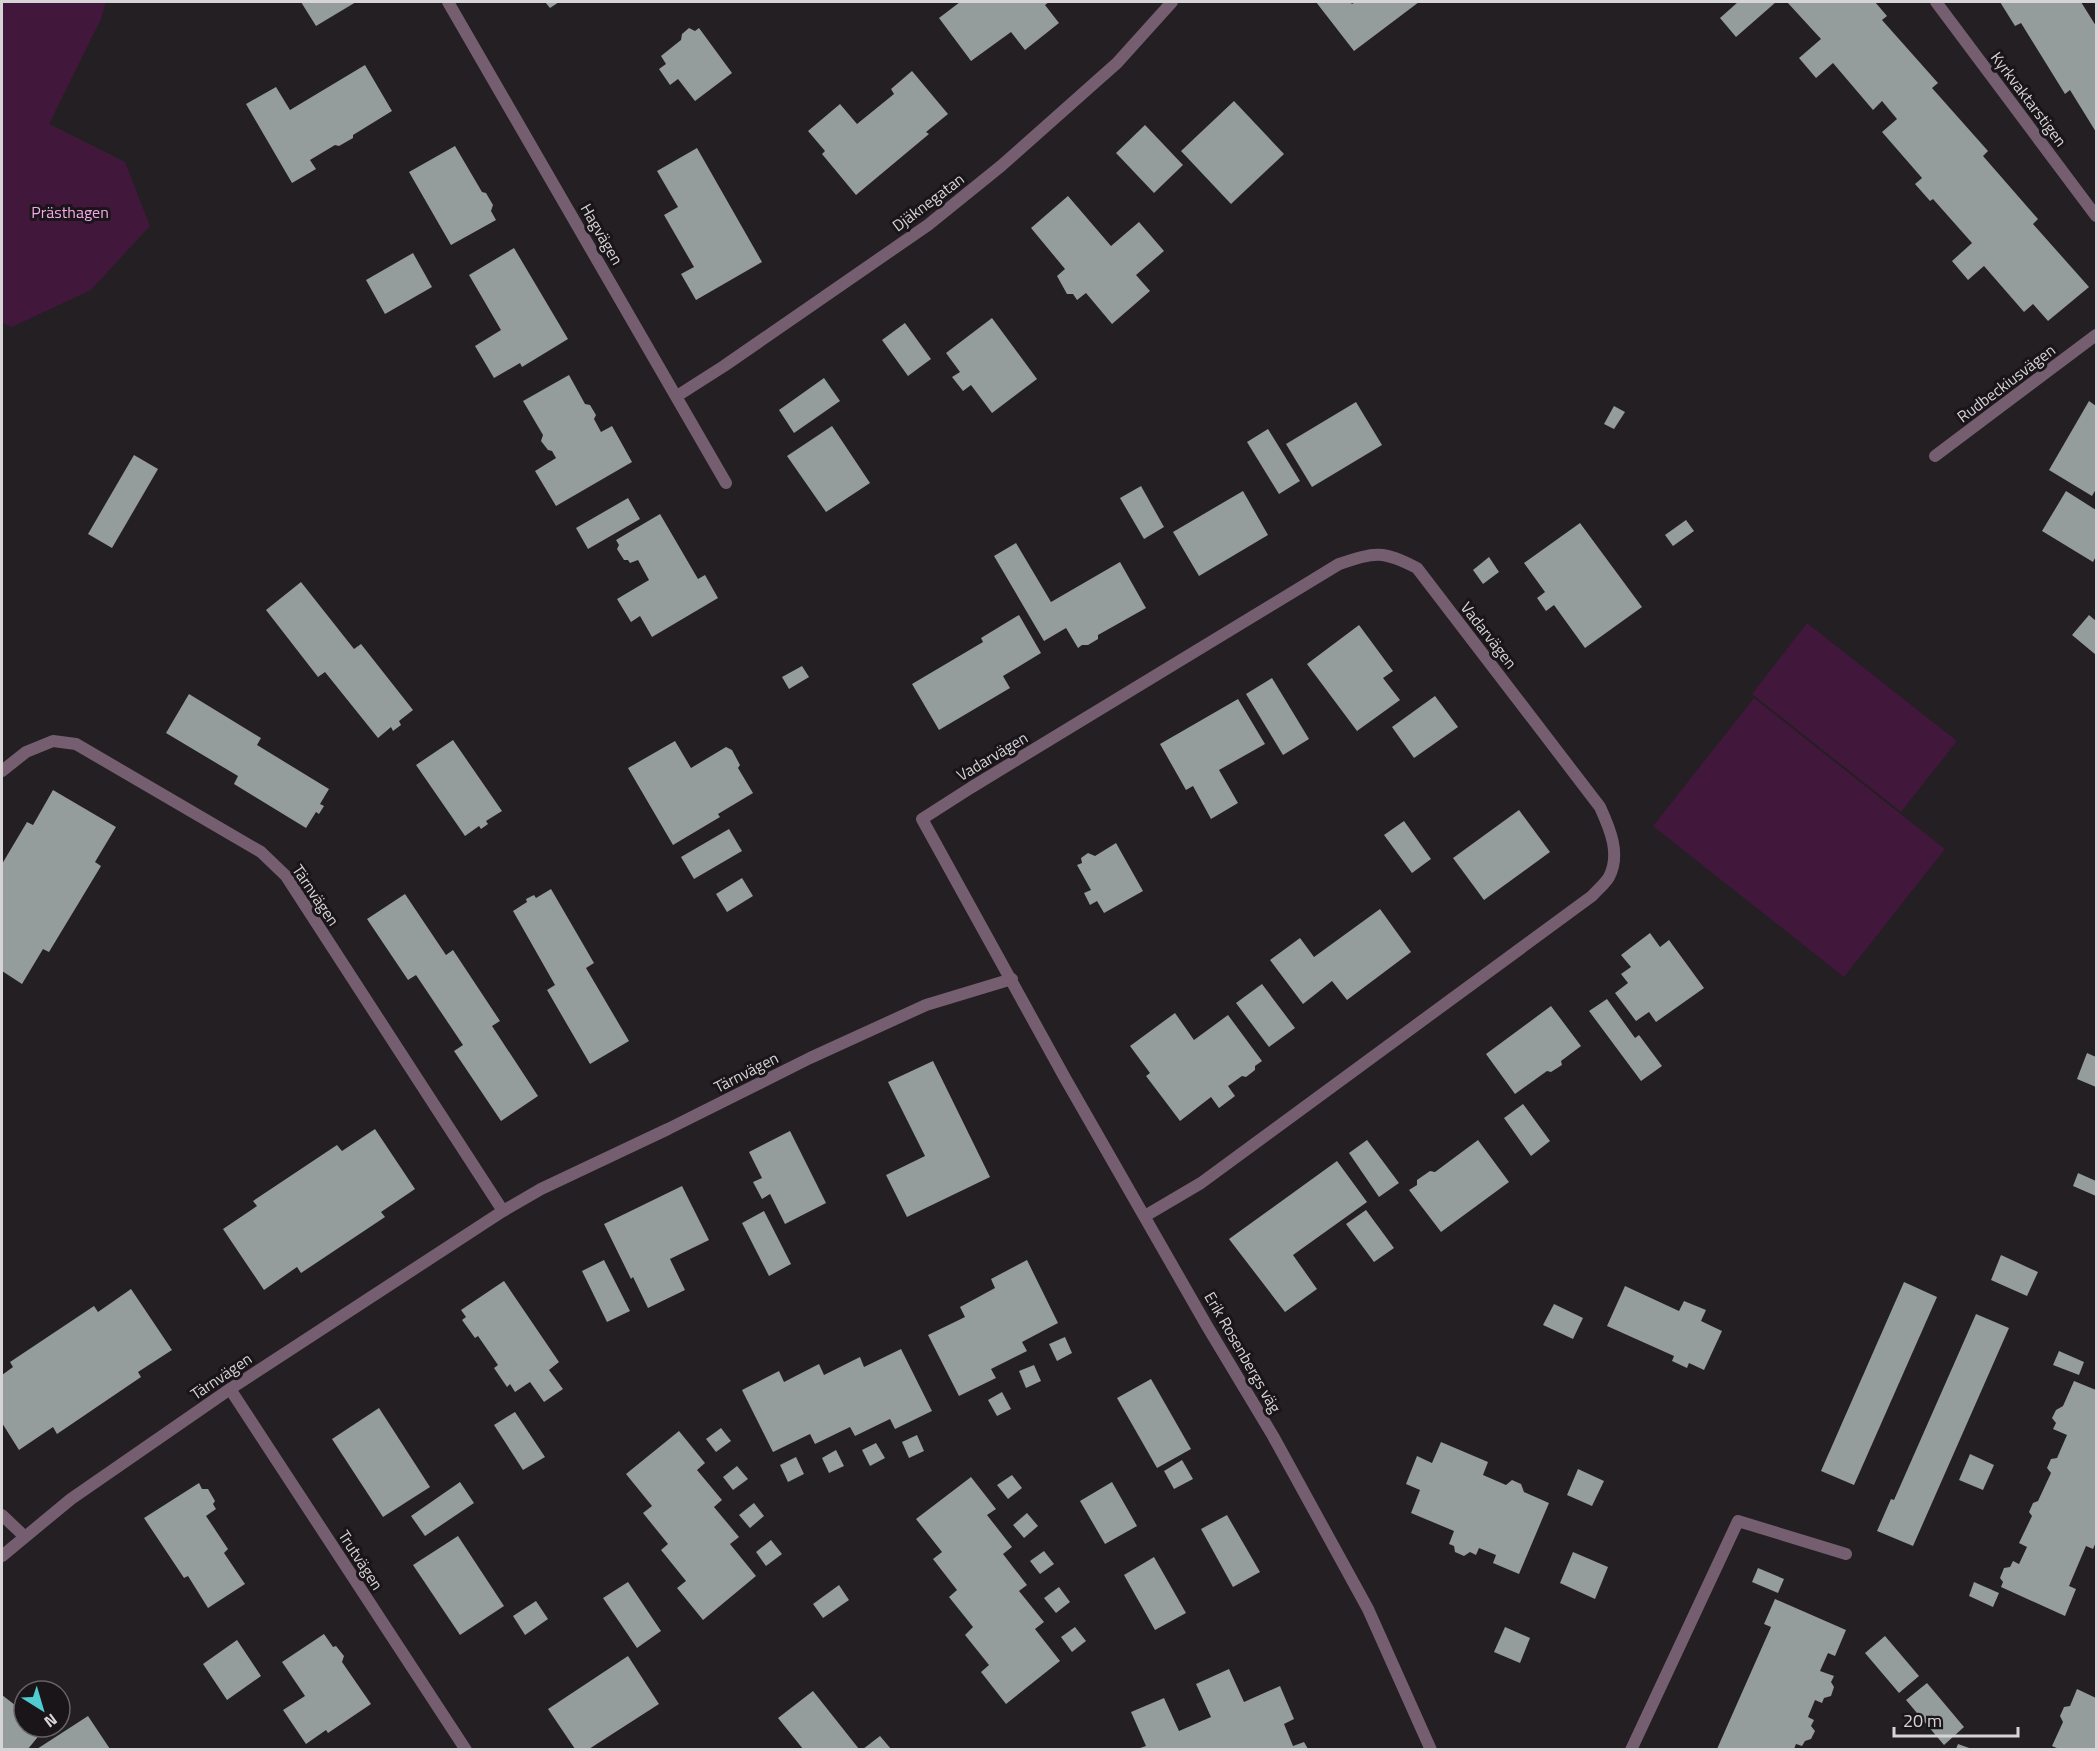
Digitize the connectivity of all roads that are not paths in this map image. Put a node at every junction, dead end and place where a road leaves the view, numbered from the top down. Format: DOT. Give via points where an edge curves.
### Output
graph roads {
  1 [pos="448,2"];
  2 [pos="1172,2"];
  3 [pos="1936,2"];
  4 [pos="2097,216"];
  5 [pos="2097,335"];
  6 [pos="677,396"];
  7 [pos="1935,456"];
  8 [pos="726,483"];
  9 [pos="2,771"];
  10 [pos="1012,979"];
  11 [pos="503,1211"];
  12 [pos="1145,1216"];
  13 [pos="230,1389"];
  14 [pos="2,1515"];
  15 [pos="24,1536"];
  16 [pos="1846,1554"];
  17 [pos="2,1556"];
  18 [pos="465,1749"];
  19 [pos="1431,1749"];
  20 [pos="1631,1749"];
  1 -- 6 [label="street, Hagvägen"];
  2 -- 6 [label="street, Djäknegatan" via="1117,63 928,225"];
  3 -- 4 [label="street, Kyrkvaktarstigen"];
  5 -- 7 [label="street, Rudbeckiusvägen"];
  6 -- 8 [label="street, Hagvägen"];
  9 -- 11 [label="street, Tärnvägen" via="26,752 53,741 76,744 261,852 286,876"];
  10 -- 11 [label="street, Tärnvägen" via="926,1005 831,1048"];
  10 -- 12 [label="street, Erik Rosenbergs väg"];
  10 -- 12 [label="street, Vadarvägen" via="922,819 1340,564 1371,554 1394,556 1416,568 1600,807 1612,834 1614,859 1608,878 1592,896 1201,1183"];
  11 -- 13 [label="street, Tärnvägen"];
  12 -- 19 [label="street, Erik Rosenbergs väg" via="1368,1609"];
  13 -- 15 [label="street, Tärnvägen"];
  13 -- 18 [label="street, Trutvägen"];
  14 -- 15 [label="street"];
  15 -- 17 [label="street, Tärnvägen"];
  16 -- 20 [label="street" via="1738,1521"];
}
